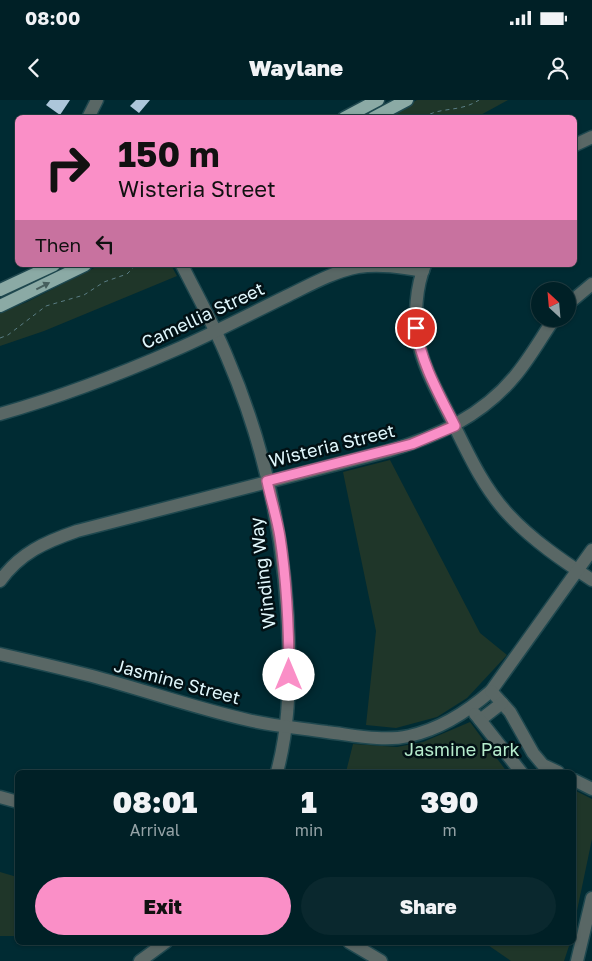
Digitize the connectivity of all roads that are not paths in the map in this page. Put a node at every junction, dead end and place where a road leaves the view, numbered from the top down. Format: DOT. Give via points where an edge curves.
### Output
graph roads {
  1 [pos="97,100"];
  2 [pos="378,100"];
  3 [pos="403,101"];
  4 [pos="90,115"];
  5 [pos="350,115"];
  6 [pos="377,115"];
  7 [pos="592,137"];
  8 [pos="577,144"];
  9 [pos="50,267"];
  10 [pos="80,267"];
  11 [pos="183,267"];
  12 [pos="359,267"];
  13 [pos="404,267"];
  14 [pos="424,268"];
  15 [pos="592,284"];
  16 [pos="0,290"];
  17 [pos="576,297"];
  18 [pos="0,306"];
  19 [pos="548,328"];
  20 [pos="215,332"];
  21 [pos="0,414"];
  22 [pos="455,426"];
  23 [pos="267,481"];
  24 [pos="592,550"];
  25 [pos="578,571"];
  26 [pos="592,580"];
  27 [pos="0,581"];
  28 [pos="0,654"];
  29 [pos="491,690"];
  30 [pos="502,703"];
  31 [pos="470,708"];
  32 [pos="480,720"];
  33 [pos="287,727"];
  34 [pos="542,769"];
  35 [pos="277,770"];
  36 [pos="519,770"];
  37 [pos="576,781"];
  38 [pos="592,789"];
  39 [pos="0,797"];
  40 [pos="15,801"];
  41 [pos="592,898"];
  42 [pos="162,945"];
  43 [pos="354,945"];
  44 [pos="140,961"];
  45 [pos="381,961"];
  46 [pos="577,961"];
  1 -- 4 [label="street"];
  2 -- 5 [label="main road"];
  3 -- 6 [label="main road"];
  7 -- 8 [label="street"];
  9 -- 16 [label="main road"];
  18 -- 10 [label="main road, one-way"];
  11 -- 20 [label="street, Winding Way"];
  12 -- 20 [label="street, Camellia Street" via="339,272"];
  13 -- 14 [label="street, Camellia Street"];
  14 -- 22 [label="street" via="417,301 418,342 427,369"];
  15 -- 17 [label="street"];
  19 -- 22 [label="street, Wisteria Street" via="514,378"];
  20 -- 21 [label="street, Camellia Street" via="50,400"];
  20 -- 23 [label="street, Winding Way" via="242,394"];
  22 -- 23 [label="street, Wisteria Street" via="412,444"];
  22 -- 25 [label="street" via="481,480 499,504 531,536"];
  23 -- 27 [label="street, Wisteria Street" via="50,540 22,557"];
  23 -- 33 [label="street, Winding Way" via="279,535 288,612"];
  24 -- 25 [label="street, Jasmine Street"];
  25 -- 26 [label="street"];
  25 -- 29 [label="street, Jasmine Street"];
  28 -- 33 [label="street, Jasmine Street"];
  29 -- 30 [label="street"];
  29 -- 31 [label="street, Jasmine Street"];
  30 -- 32 [label="street"];
  30 -- 34 [label="street"];
  31 -- 32 [label="street"];
  31 -- 33 [label="street, Jasmine Street" via="432,729 409,736 380,737"];
  32 -- 36 [label="street"];
  33 -- 35 [label="street, Winding Way"];
  37 -- 38 [label="street"];
  39 -- 40 [label="street"];
  41 -- 46 [label="street"];
  42 -- 44 [label="street"];
  43 -- 45 [label="street"];
}
